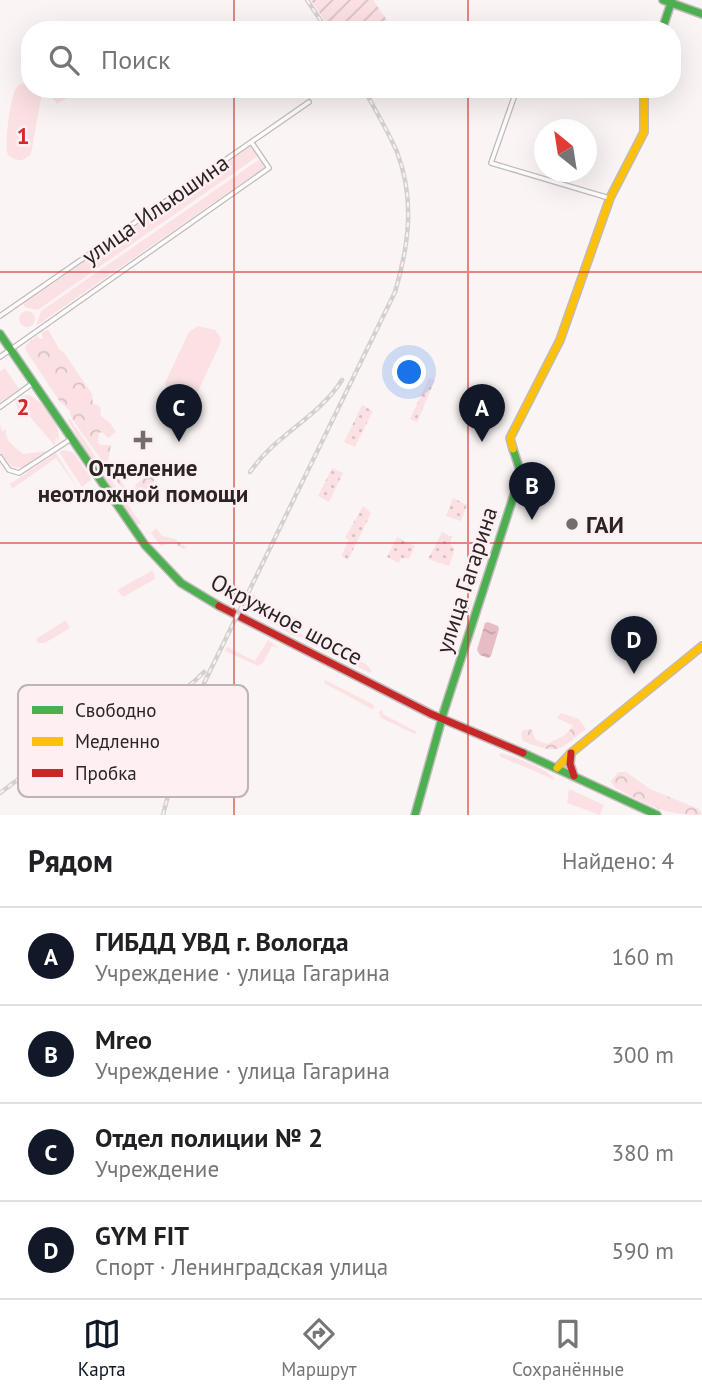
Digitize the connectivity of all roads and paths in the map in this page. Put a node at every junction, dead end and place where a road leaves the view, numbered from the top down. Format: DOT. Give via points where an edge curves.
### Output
graph roads {
  1 [pos="668,1"];
  2 [pos="702,14"];
  3 [pos="664,21"];
  4 [pos="514,98"];
  5 [pos="644,98"];
  6 [pos="309,102"];
  7 [pos="252,143"];
  8 [pos="610,198"];
  9 [pos="0,316"];
  10 [pos="0,334"];
  11 [pos="10,349"];
  12 [pos="0,357"];
  13 [pos="33,383"];
  14 [pos="0,407"];
  15 [pos="71,439"];
  16 [pos="0,457"];
  17 [pos="702,646"];
  18 [pos="442,719"];
  19 [pos="571,753"];
  20 [pos="557,768"];
  21 [pos="574,776"];
  22 [pos="415,815"];
  23 [pos="657,815"];
  1 -- 2 [label="main road"];
  1 -- 3 [label="main road"];
  4 -- 8 [label="street" via="491,163"];
  5 -- 8 [label="main road, улица Гагарина" via="644,132"];
  6 -- 7 [label="street, улица Ильюшина"];
  7 -- 9 [label="street, улица Ильюшина"];
  7 -- 11 [label="street, улица Ильюшина" via="269,169"];
  8 -- 18 [label="main road, улица Гагарина" via="560,340 510,438 521,473"];
  10 -- 11 [label="main road, Окружное шоссе"];
  11 -- 12 [label="street, улица Ильюшина"];
  11 -- 13 [label="main road, Окружное шоссе"];
  13 -- 14 [label="street"];
  13 -- 15 [label="main road, Окружное шоссе"];
  15 -- 16 [label="street" via="19,473 9,470"];
  15 -- 18 [label="main road, Окружное шоссе" via="145,545 181,583 236,616"];
  17 -- 19 [label="main road"];
  18 -- 20 [label="main road, Окружное шоссе"];
  18 -- 22 [label="main road, улица Гагарина"];
  19 -- 20 [label="main road"];
  19 -- 21 [label="main road"];
  20 -- 21 [label="main road, Окружное шоссе"];
  21 -- 23 [label="main road, Окружное шоссе"];
}
